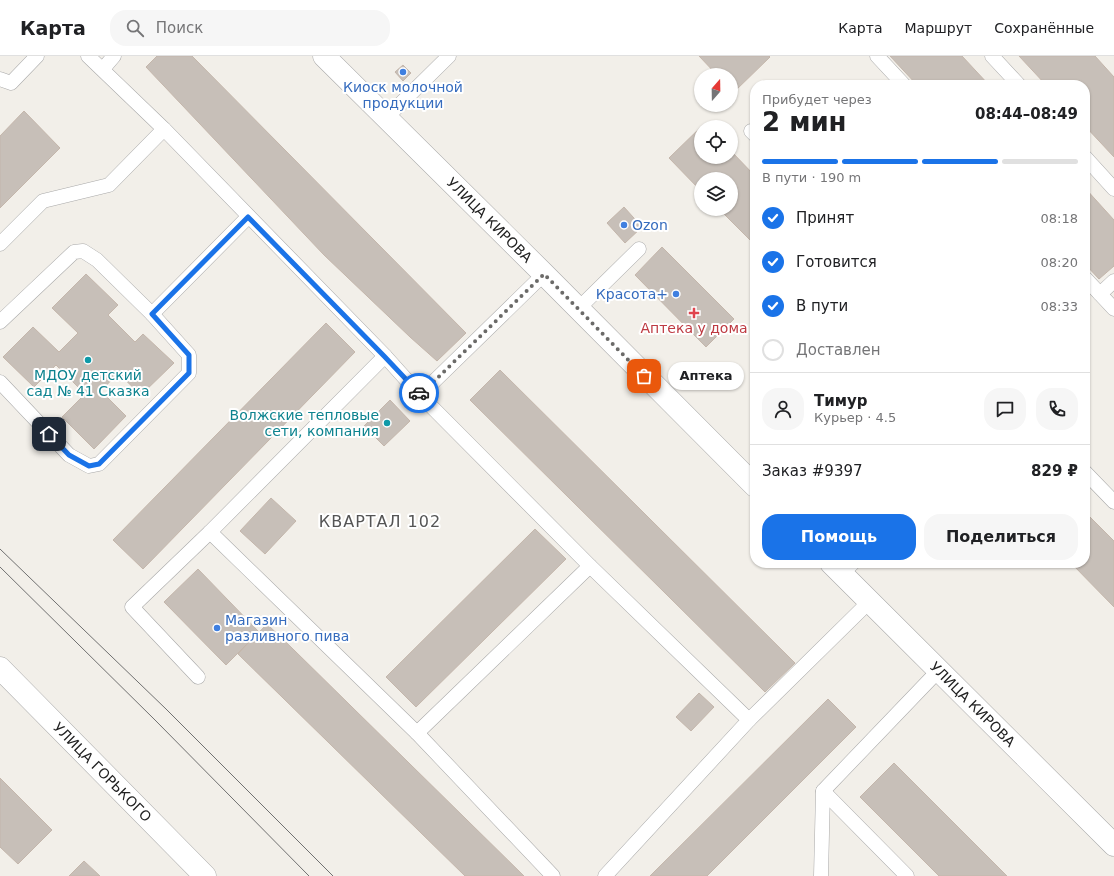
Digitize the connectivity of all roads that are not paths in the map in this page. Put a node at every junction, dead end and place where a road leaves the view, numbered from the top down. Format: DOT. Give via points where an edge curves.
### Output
graph roads {
  1 [pos="37,56"];
  2 [pos="88,56"];
  3 [pos="114,56"];
  4 [pos="449,56"];
  5 [pos="876,56"];
  6 [pos="992,56"];
  7 [pos="325,57"];
  8 [pos="102,69"];
  9 [pos="0,79"];
  10 [pos="899,80"];
  11 [pos="1014,80"];
  12 [pos="386,118"];
  13 [pos="164,129"];
  14 [pos="1090,163"];
  15 [pos="1114,189"];
  16 [pos="248,217"];
  17 [pos="0,244"];
  18 [pos="639,249"];
  19 [pos="544,274"];
  20 [pos="1114,281"];
  21 [pos="1090,283"];
  22 [pos="1100,294"];
  23 [pos="578,309"];
  24 [pos="1114,309"];
  25 [pos="152,314"];
  26 [pos="0,322"];
  27 [pos="384,356"];
  28 [pos="0,382"];
  29 [pos="420,395"];
  30 [pos="1090,477"];
  31 [pos="750,481"];
  32 [pos="1114,502"];
  33 [pos="210,532"];
  34 [pos="590,566"];
  35 [pos="844,568"];
  36 [pos="870,601"];
  37 [pos="0,668"];
  38 [pos="939,670"];
  39 [pos="198,677"];
  40 [pos="749,720"];
  41 [pos="417,733"];
  42 [pos="823,791"];
  43 [pos="1114,845"];
  44 [pos="205,876"];
  45 [pos="553,876"];
  46 [pos="605,876"];
  47 [pos="821,876"];
  48 [pos="907,876"];
  1 -- 9 [label="lane" via="11,83"];
  2 -- 8 [label="lane"];
  3 -- 8 [label="lane"];
  4 -- 12 [label="lane"];
  5 -- 10 [label="lane"];
  6 -- 11 [label="lane"];
  7 -- 12 [label="street, УЛИЦА КИРОВА"];
  8 -- 13 [label="lane"];
  12 -- 19 [label="street, УЛИЦА КИРОВА"];
  13 -- 16 [label="lane"];
  13 -- 17 [label="lane" via="109,185 43,201"];
  14 -- 15 [label="lane"];
  16 -- 25 [label="lane"];
  16 -- 27 [label="lane"];
  18 -- 23 [label="lane"];
  19 -- 23 [label="street, УЛИЦА КИРОВА"];
  19 -- 29 [label="lane"];
  20 -- 22 [label="lane"];
  21 -- 22 [label="lane"];
  22 -- 24 [label="lane"];
  23 -- 31 [label="street, УЛИЦА КИРОВА"];
  25 -- 26 [label="lane" via="98,260 83,251 74,252"];
  25 -- 28 [label="lane" via="189,355 189,373 99,464 89,466 69,455"];
  27 -- 29 [label="lane"];
  27 -- 33 [label="lane"];
  29 -- 34 [label="lane"];
  30 -- 32 [label="lane"];
  33 -- 39 [label="lane" via="132,608"];
  33 -- 41 [label="lane"];
  34 -- 40 [label="lane"];
  34 -- 41 [label="lane"];
  35 -- 36 [label="street, УЛИЦА КИРОВА"];
  36 -- 38 [label="street, УЛИЦА КИРОВА"];
  36 -- 40 [label="lane"];
  37 -- 44 [label="street, УЛИЦА ГОРЬКОГО"];
  38 -- 42 [label="lane"];
  38 -- 43 [label="street, УЛИЦА КИРОВА"];
  40 -- 46 [label="lane"];
  41 -- 45 [label="lane"];
  42 -- 47 [label="lane"];
  42 -- 48 [label="lane"];
}
